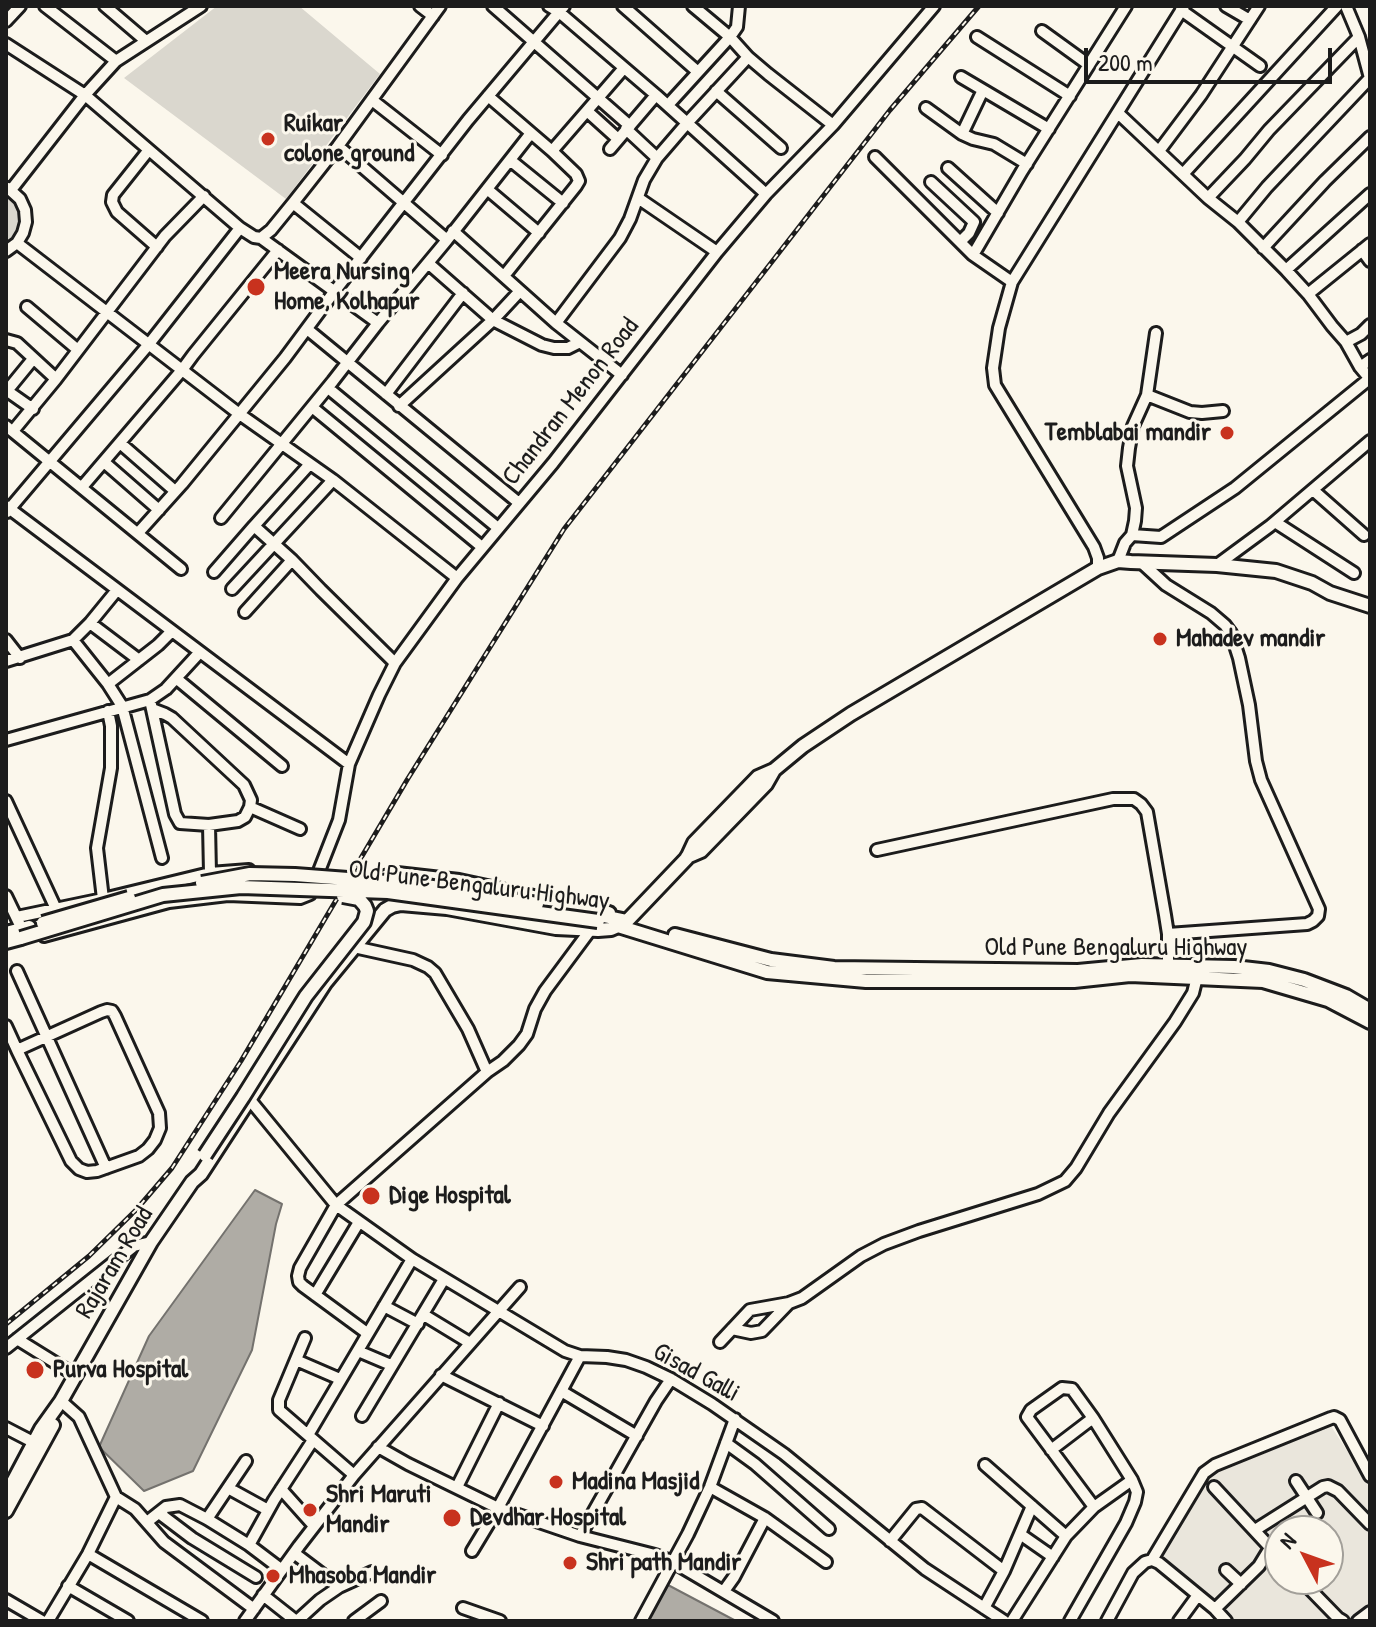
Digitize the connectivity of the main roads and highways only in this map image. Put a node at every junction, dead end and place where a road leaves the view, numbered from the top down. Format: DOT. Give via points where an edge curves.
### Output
graph roads {
  1 [pos="1370,606"];
  2 [pos="317,888"];
  3 [pos="596,922"];
  4 [pos="623,924"];
  5 [pos="22,928"];
  6 [pos="6,933"];
  7 [pos="6,942"];
  8 [pos="357,944"];
  9 [pos="1370,1010"];
  10 [pos="1370,1022"];
  11 [pos="192,1182"];
  12 [pos="58,1406"];
  13 [pos="9,1480"];
  14 [pos="6,1495"];
  15 [pos="6,1511"];
  1 -- 4 [label="main road" via="1276,571 1130,562 1098,568 803,746"];
  2 -- 3 [label="main road, Old Pune Bengaluru Highway, bridge" via="388,892"];
  2 -- 5 [label="main road, Old Pune Bengaluru Highway, bridge" via="206,889"];
  2 -- 11 [label="main road, bridge" via="359,899 367,911 364,922 306,996"];
  3 -- 4 [label="main road, Old Pune Bengaluru Highway"];
  3 -- 5 [label="main road, Old Pune Bengaluru Highway, bridge" via="414,884 250,874 164,888"];
  3 -- 8 [label="main road" via="556,928 401,904 385,910"];
  4 -- 8 [label="main road" via="612,913 459,881 397,874 385,877 364,896"];
  4 -- 9 [label="main road, Old Pune Bengaluru Highway" via="771,960 834,968 1078,971 1168,965 1269,971 1318,985"];
  4 -- 10 [label="main road, Old Pune Bengaluru Highway" via="767,972 866,981 1074,981 1130,975 1263,981 1328,1000"];
  5 -- 6 [label="main road, Old Pune Bengaluru Highway"];
  5 -- 7 [label="main road, Old Pune Bengaluru Highway"];
  8 -- 11 [label="main road" via="325,983"];
  11 -- 12 [label="main road, Rajaram Road" via="151,1242"];
  12 -- 13 [label="main road, Rajaram Road"];
  12 -- 15 [label="main road, Rajaram Road"];
  13 -- 14 [label="main road, Rajaram Road"];
}
